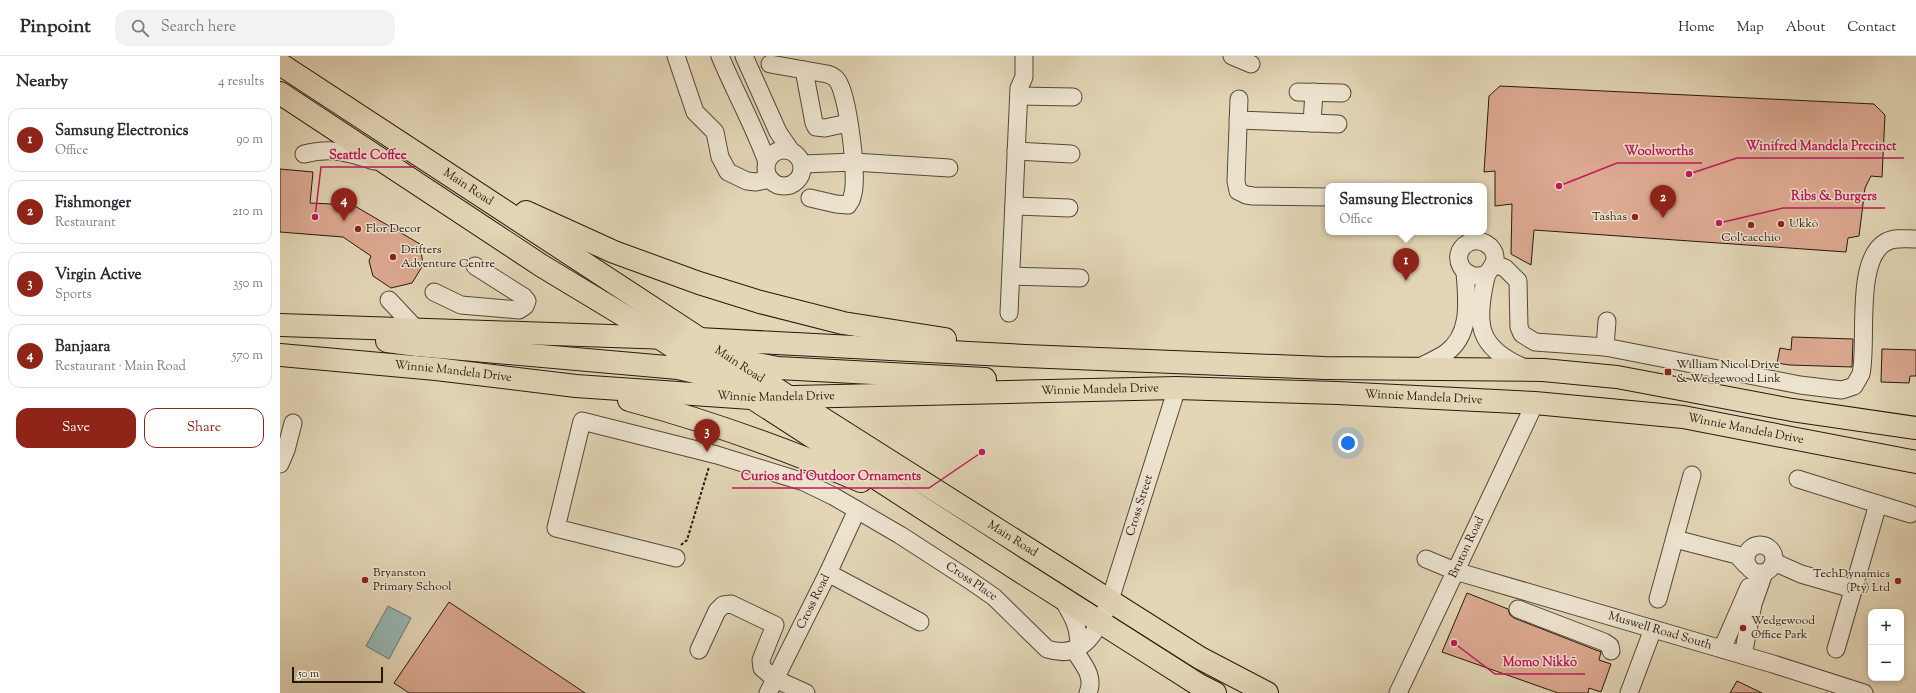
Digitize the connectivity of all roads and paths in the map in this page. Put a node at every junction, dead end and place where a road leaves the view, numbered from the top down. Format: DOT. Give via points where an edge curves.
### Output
graph roads {
  1 [pos="676,56"];
  2 [pos="720,56"];
  3 [pos="1014,56"];
  4 [pos="1024,56"];
  5 [pos="1232,56"];
  6 [pos="746,60"];
  7 [pos="280,64"];
  8 [pos="770,64"];
  9 [pos="1251,64"];
  10 [pos="804,70"];
  11 [pos="728,74"];
  12 [pos="1019,92"];
  13 [pos="280,93"];
  14 [pos="1342,94"];
  15 [pos="1073,97"];
  16 [pos="1239,99"];
  17 [pos="1238,120"];
  18 [pos="848,123"];
  19 [pos="1312,123"];
  20 [pos="1338,124"];
  21 [pos="791,151"];
  22 [pos="1016,151"];
  23 [pos="304,154"];
  24 [pos="1070,154"];
  25 [pos="767,162"];
  26 [pos="854,162"];
  27 [pos="803,164"];
  28 [pos="391,167"];
  29 [pos="949,168"];
  30 [pos="770,179"];
  31 [pos="462,182"];
  32 [pos="1325,197"];
  33 [pos="810,198"];
  34 [pos="1014,206"];
  35 [pos="1069,208"];
  36 [pos="1467,237"];
  37 [pos="1916,239"];
  38 [pos="475,266"];
  39 [pos="1491,269"];
  40 [pos="1465,272"];
  41 [pos="1011,276"];
  42 [pos="1080,278"];
  43 [pos="434,292"];
  44 [pos="389,300"];
  45 [pos="1010,313"];
  46 [pos="1606,321"];
  47 [pos="280,325"];
  48 [pos="417,330"];
  49 [pos="660,338"];
  50 [pos="699,339"];
  51 [pos="1605,347"];
  52 [pos="280,356"];
  53 [pos="1024,356"];
  54 [pos="726,368"];
  55 [pos="1324,368"];
  56 [pos="1414,370"];
  57 [pos="1530,370"];
  58 [pos="576,386"];
  59 [pos="1177,388"];
  60 [pos="1087,390"];
  61 [pos="751,398"];
  62 [pos="790,398"];
  63 [pos="1535,403"];
  64 [pos="293,423"];
  65 [pos="1912,424"];
  66 [pos="717,455"];
  67 [pos="1916,462"];
  68 [pos="280,464"];
  69 [pos="1692,475"];
  70 [pos="1798,480"];
  71 [pos="914,502"];
  72 [pos="1878,504"];
  73 [pos="857,510"];
  74 [pos="1910,514"];
  75 [pos="1675,538"];
  76 [pos="677,552"];
  77 [pos="1426,560"];
  78 [pos="1760,564"];
  79 [pos="1455,571"];
  80 [pos="828,573"];
  81 [pos="1853,589"];
  82 [pos="1752,591"];
  83 [pos="1062,598"];
  84 [pos="1658,599"];
  85 [pos="1110,600"];
  86 [pos="1518,609"];
  87 [pos="920,622"];
  88 [pos="1101,622"];
  89 [pos="775,625"];
  90 [pos="1653,629"];
  91 [pos="797,635"];
  92 [pos="1076,649"];
  93 [pos="1722,649"];
  94 [pos="1836,649"];
  95 [pos="699,650"];
  96 [pos="1611,651"];
  97 [pos="1743,655"];
  98 [pos="771,686"];
  99 [pos="1205,690"];
  100 [pos="806,693"];
  101 [pos="1088,693"];
  102 [pos="1267,693"];
  103 [pos="1398,693"];
  104 [pos="1629,693"];
  105 [pos="1864,693"];
  1 -- 30 [label="street" via="695,112 715,132 720,157 728,172 747,181"];
  2 -- 11 [label="street"];
  3 -- 12 [label="street" via="1013,80"];
  4 -- 12 [label="street" via="1024,77"];
  5 -- 9 [label="street"];
  6 -- 11 [label="street"];
  6 -- 21 [label="street" via="778,132"];
  7 -- 31 [label="main road, Main Road"];
  8 -- 10 [label="street"];
  10 -- 18 [label="street" via="827,74 837,80 841,87"];
  10 -- 18 [label="street" via="816,127 825,128"];
  11 -- 25 [label="street"];
  12 -- 15 [label="street"];
  12 -- 22 [label="street"];
  13 -- 28 [label="main road"];
  14 -- 19 [label="street" via="1306,92"];
  16 -- 17 [label="street"];
  17 -- 19 [label="street"];
  17 -- 32 [label="street" via="1238,191 1253,196"];
  18 -- 26 [label="street"];
  19 -- 20 [label="street"];
  21 -- 25 [label="street" via="785,149 774,153"];
  21 -- 27 [label="street"];
  22 -- 24 [label="street"];
  22 -- 34 [label="street"];
  23 -- 28 [label="street" via="321,149 338,150"];
  25 -- 30 [label="street" via="766,168"];
  26 -- 27 [label="street"];
  26 -- 29 [label="street"];
  26 -- 33 [label="street" via="853,197 848,205"];
  27 -- 30 [label="street" via="801,177 792,185 780,186"];
  28 -- 49 [label="main road" via="542,266"];
  31 -- 50 [label="main road, Main Road"];
  31 -- 53 [label="main road" via="614,252 753,300 843,323 948,340"];
  34 -- 35 [label="street"];
  34 -- 41 [label="street"];
  36 -- 39 [label="street" via="1491,247 1495,258"];
  36 -- 40 [label="street" via="1459,256"];
  37 -- 51 [label="street" via="1893,239 1885,242 1877,250 1865,288 1862,369 1858,382 1849,388 1833,390 1800,385"];
  38 -- 43 [label="street" via="524,297 527,301 525,306 519,310 464,305"];
  39 -- 40 [label="street" via="1476,277"];
  39 -- 51 [label="street" via="1505,268 1518,281 1519,326 1526,338 1535,342"];
  39 -- 57 [label="street" via="1481,305 1483,333 1496,352"];
  40 -- 56 [label="street" via="1466,297 1462,336 1445,353"];
  41 -- 42 [label="street"];
  41 -- 45 [label="street"];
  44 -- 48 [label="street"];
  46 -- 51 [label="street"];
  47 -- 48 [label="main road, Winnie Mandela Drive"];
  47 -- 54 [label="main road" via="417,345 678,368"];
  48 -- 49 [label="main road, Winnie Mandela Drive"];
  49 -- 50 [label="main road, Winnie Mandela Drive"];
  49 -- 54 [label="main road"];
  50 -- 53 [label="main road, Winnie Mandela Drive"];
  50 -- 54 [label="main road, Main Road"];
  52 -- 58 [label="main road, Winnie Mandela Drive" via="436,369"];
  53 -- 55 [label="main road, Winnie Mandela Drive"];
  54 -- 60 [label="main road" via="778,368 1038,381"];
  54 -- 61 [label="main road, Main Road"];
  54 -- 62 [label="main road, Main Road"];
  55 -- 56 [label="main road, Winnie Mandela Drive"];
  55 -- 63 [label="main road" via="1338,377 1522,385 1530,389 1535,397"];
  56 -- 57 [label="main road, Winnie Mandela Drive"];
  57 -- 65 [label="main road, Winnie Mandela Drive" via="1618,378 1792,410"];
  58 -- 61 [label="main road, Winnie Mandela Drive"];
  58 -- 71 [label="main road" via="676,413 754,438"];
  59 -- 60 [label="main road, Winnie Mandela Drive"];
  59 -- 63 [label="main road, Winnie Mandela Drive"];
  59 -- 85 [label="street, Cross Street"];
  60 -- 62 [label="main road, Winnie Mandela Drive"];
  61 -- 62 [label="main road, Winnie Mandela Drive"];
  61 -- 71 [label="main road, Main Road"];
  62 -- 85 [label="main road, Main Road"];
  63 -- 67 [label="main road, Winnie Mandela Drive" via="1683,417"];
  63 -- 79 [label="street, Bruton Road"];
  64 -- 68 [label="street"];
  66 -- 73 [label="street, Cross Place" via="804,482"];
  66 -- 76 [label="path" via="712,460 687,540"];
  66 -- 76 [label="street, Cross Place" via="582,420 556,528"];
  69 -- 75 [label="street"];
  70 -- 72 [label="street"];
  71 -- 83 [label="main road, Main Road"];
  72 -- 74 [label="street"];
  72 -- 81 [label="street"];
  73 -- 80 [label="street, Cross Road"];
  73 -- 92 [label="street, Cross Place" via="994,597 1047,649"];
  75 -- 78 [label="street"];
  75 -- 84 [label="street"];
  77 -- 79 [label="street, Muswell Road South"];
  78 -- 81 [label="street"];
  78 -- 82 [label="street"];
  79 -- 90 [label="street, Muswell Road South"];
  79 -- 103 [label="street, Bruton Road"];
  80 -- 87 [label="street"];
  80 -- 91 [label="street, Cross Road"];
  81 -- 94 [label="street"];
  82 -- 93 [label="street"];
  82 -- 97 [label="street"];
  83 -- 88 [label="main road, Main Road"];
  83 -- 92 [label="street" via="1076,620 1079,633"];
  85 -- 88 [label="street, Cross Street"];
  85 -- 102 [label="main road, Main Road" via="1200,658"];
  86 -- 96 [label="street" via="1604,642 1610,646"];
  88 -- 92 [label="street" via="1090,638"];
  88 -- 99 [label="main road, Main Road"];
  89 -- 91 [label="street"];
  89 -- 95 [label="street" via="731,604 723,605 717,611"];
  89 -- 98 [label="street" via="761,660"];
  90 -- 93 [label="street, Muswell Road South"];
  90 -- 104 [label="street"];
  91 -- 98 [label="street, Cross Road"];
  92 -- 101 [label="street" via="1091,679"];
  93 -- 97 [label="street, Muswell Road South"];
  97 -- 105 [label="street, Muswell Road South"];
  98 -- 100 [label="street"];
}
